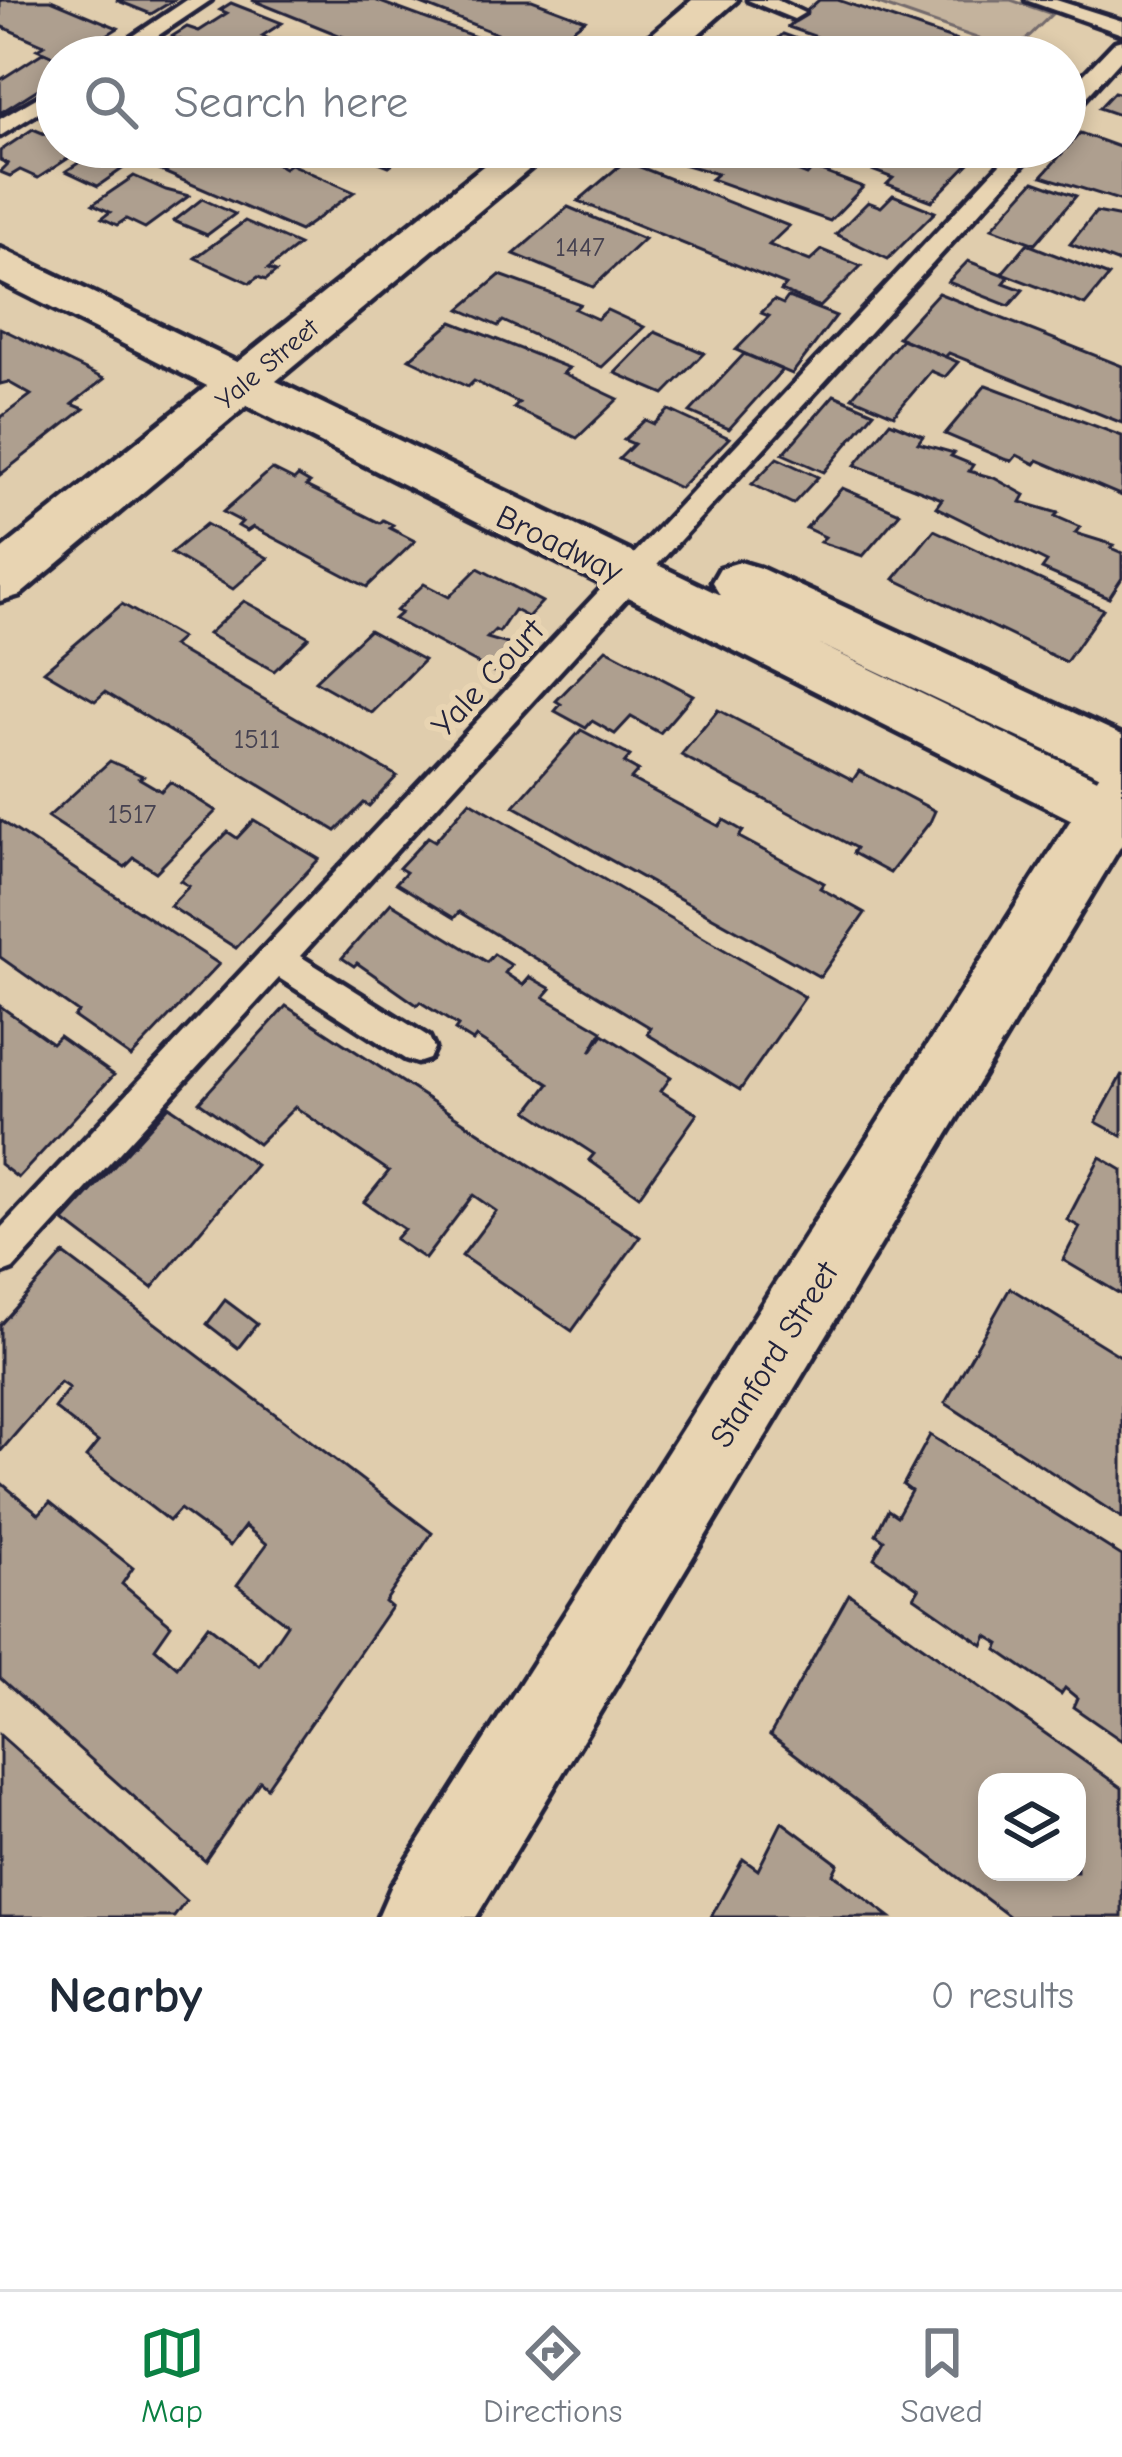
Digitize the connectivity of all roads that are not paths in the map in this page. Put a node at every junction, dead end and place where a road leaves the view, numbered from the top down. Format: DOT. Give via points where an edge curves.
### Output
graph roads {
  1 [pos="201,0"];
  2 [pos="717,0"];
  3 [pos="758,0"];
  4 [pos="1036,0"];
  5 [pos="794,13"];
  6 [pos="1122,28"];
  7 [pos="145,36"];
  8 [pos="672,36"];
  9 [pos="1122,46"];
  10 [pos="1086,85"];
  11 [pos="36,106"];
  12 [pos="0,129"];
  13 [pos="508,168"];
  14 [pos="1008,168"];
  15 [pos="0,223"];
  16 [pos="0,263"];
  17 [pos="259,371"];
  18 [pos="643,560"];
  19 [pos="0,581"];
  20 [pos="1118,796"];
  21 [pos="276,958"];
  22 [pos="417,1048"];
  23 [pos="0,1256"];
  24 [pos="424,1917"];
  1 -- 7 [label="lane"];
  2 -- 8 [label="street"];
  3 -- 5 [label="lane"];
  4 -- 6 [label="lane"];
  9 -- 10 [label="lane"];
  11 -- 12 [label="lane"];
  13 -- 17 [label="street, Yale Street"];
  14 -- 18 [label="lane, Yale Court"];
  15 -- 17 [label="street, Broadway"];
  16 -- 17 [label="street, Broadway"];
  17 -- 18 [label="street, Broadway"];
  17 -- 19 [label="street, Yale Street"];
  18 -- 20 [label="street, Broadway"];
  18 -- 21 [label="lane, Yale Court"];
  20 -- 24 [label="street, Stanford Street"];
  21 -- 22 [label="lane"];
  21 -- 23 [label="lane, Yale Court"];
}
